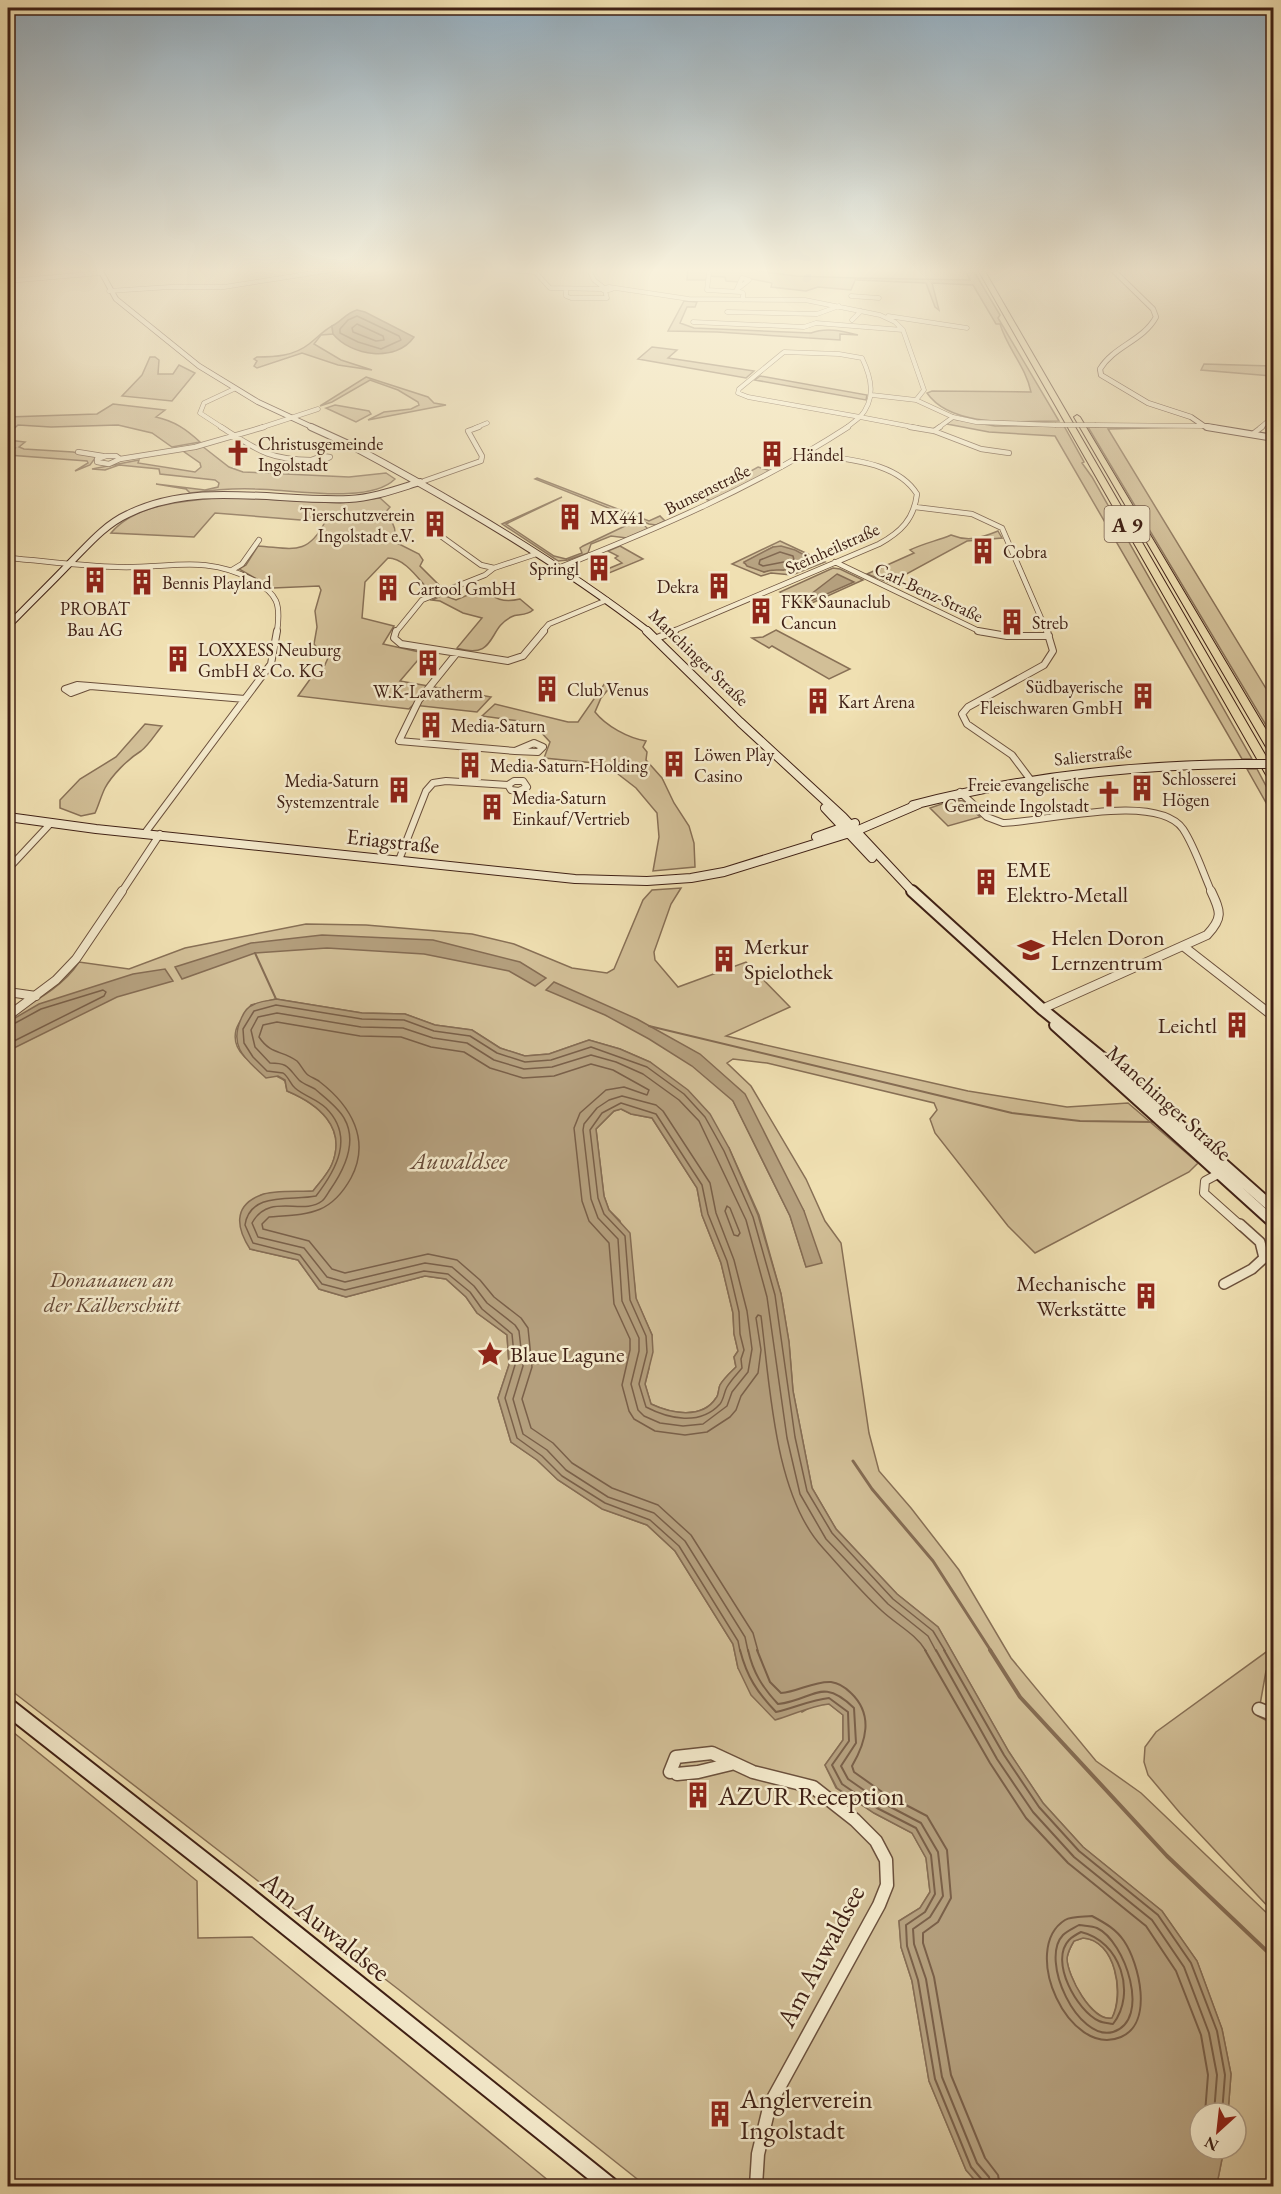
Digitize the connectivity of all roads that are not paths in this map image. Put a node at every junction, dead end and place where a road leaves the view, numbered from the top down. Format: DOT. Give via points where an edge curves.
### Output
graph roads {
  1 [pos="206,370"];
  2 [pos="762,370"];
  3 [pos="867,370"];
  4 [pos="917,370"];
  5 [pos="1039,370"];
  6 [pos="1049,370"];
  7 [pos="1101,370"];
  8 [pos="234,388"];
  9 [pos="872,394"];
  10 [pos="916,400"];
  11 [pos="318,409"];
  12 [pos="1274,416"];
  13 [pos="953,417"];
  14 [pos="291,418"];
  15 [pos="860,418"];
  16 [pos="487,423"];
  17 [pos="1204,426"];
  18 [pos="934,431"];
  19 [pos="1254,433"];
  20 [pos="233,436"];
  21 [pos="1274,438"];
  22 [pos="78,452"];
  23 [pos="808,453"];
  24 [pos="1009,453"];
  25 [pos="103,456"];
  26 [pos="120,459"];
  27 [pos="311,460"];
  28 [pos="418,480"];
  29 [pos="915,507"];
  30 [pos="438,534"];
  31 [pos="259,540"];
  32 [pos="536,554"];
  33 [pos="8,558"];
  34 [pos="836,562"];
  35 [pos="69,563"];
  36 [pos="494,568"];
  37 [pos="558,568"];
  38 [pos="232,570"];
  39 [pos="607,600"];
  40 [pos="8,626"];
  41 [pos="1049,636"];
  42 [pos="657,638"];
  43 [pos="456,654"];
  44 [pos="90,686"];
  45 [pos="245,699"];
  46 [pos="514,751"];
  47 [pos="1274,752"];
  48 [pos="1274,764"];
  49 [pos="1030,779"];
  50 [pos="1274,780"];
  51 [pos="508,785"];
  52 [pos="960,792"];
  53 [pos="8,817"];
  54 [pos="50,824"];
  55 [pos="849,829"];
  56 [pos="145,833"];
  57 [pos="160,834"];
  58 [pos="399,860"];
  59 [pos="8,869"];
  60 [pos="1183,946"];
  61 [pos="8,992"];
  62 [pos="36,996"];
  63 [pos="1042,1009"];
  64 [pos="8,1016"];
  65 [pos="1274,1017"];
  66 [pos="1224,1171"];
  67 [pos="1274,1209"];
  68 [pos="1274,1223"];
  69 [pos="1224,1284"];
  70 [pos="8,1707"];
  71 [pos="1259,1709"];
  72 [pos="1274,1716"];
  73 [pos="731,1764"];
  74 [pos="610,2187"];
  75 [pos="756,2187"];
  1 -- 8 [label="main road, Manchinger Straße"];
  2 -- 15 [label="street" via="737,391 748,397"];
  3 -- 9 [label="street"];
  4 -- 10 [label="street" via="924,390"];
  5 -- 50 [label="highway, A 9"];
  6 -- 47 [label="highway, A 9"];
  7 -- 17 [label="main road" via="1137,398 1195,418"];
  8 -- 14 [label="main road, Manchinger Straße"];
  8 -- 20 [label="street" via="204,403 200,413"];
  9 -- 10 [label="street"];
  9 -- 15 [label="street, Bunsenstraße"];
  10 -- 13 [label="street"];
  11 -- 14 [label="street"];
  12 -- 19 [label="street"];
  13 -- 17 [label="street, bridge" via="991,424"];
  13 -- 18 [label="street"];
  14 -- 20 [label="street"];
  14 -- 28 [label="main road, Manchinger Straße" via="388,459"];
  15 -- 18 [label="street"];
  15 -- 23 [label="street, Bunsenstraße"];
  16 -- 28 [label="street" via="468,430 482,458 478,463"];
  17 -- 19 [label="main road"];
  18 -- 24 [label="street" via="981,449"];
  19 -- 21 [label="main road"];
  20 -- 26 [label="street" via="158,455"];
  20 -- 27 [label="street" via="268,456"];
  22 -- 25 [label="street"];
  23 -- 29 [label="street" via="900,476 916,490"];
  23 -- 37 [label="street, Bunsenstraße" via="674,521"];
  25 -- 26 [label="street"];
  25 -- 26 [label="street" via="97,462 109,464"];
  28 -- 32 [label="main road, Manchinger Straße"];
  28 -- 35 [label="main road" via="377,495 340,499 235,494 161,503 128,514 100,532"];
  29 -- 34 [label="street, Steinheilstraße" via="909,523 897,534"];
  29 -- 41 [label="street" via="975,515 1002,528"];
  30 -- 36 [label="street" via="481,565"];
  31 -- 38 [label="street" via="242,564"];
  32 -- 36 [label="street"];
  32 -- 37 [label="main road, Manchinger Straße"];
  33 -- 35 [label="street"];
  34 -- 41 [label="street, Carl-Benz-Straße" via="976,631 999,636"];
  34 -- 42 [label="street, Steinheilstraße"];
  35 -- 38 [label="street" via="130,567 186,563"];
  35 -- 40 [label="main road"];
  36 -- 43 [label="street" via="422,600 394,634 401,644"];
  37 -- 39 [label="main road, Manchinger Straße"];
  38 -- 45 [label="street" via="269,590 279,604 274,657"];
  39 -- 42 [label="main road, Manchinger Straße"];
  39 -- 43 [label="street" via="549,624 526,653 515,660"];
  41 -- 49 [label="street" via="1053,651 1044,665 962,714 967,724 1012,755"];
  42 -- 55 [label="main road, Manchinger Straße"];
  43 -- 46 [label="street" via="419,699 399,741"];
  44 -- 45 [label="street"];
  45 -- 56 [label="street"];
  48 -- 49 [label="main road, Salierstraße, bridge" via="1130,766"];
  49 -- 52 [label="main road, Salierstraße"];
  51 -- 58 [label="street" via="433,783 426,791"];
  52 -- 55 [label="main road, Salierstraße"];
  52 -- 60 [label="street" via="987,817 1003,823 1132,810 1153,811 1174,821 1182,828 1220,916 1214,929"];
  53 -- 54 [label="main road, Eriagstraße"];
  54 -- 56 [label="main road, Eriagstraße"];
  54 -- 59 [label="street"];
  55 -- 58 [label="main road, Eriagstraße" via="745,867 697,877 632,882"];
  55 -- 63 [label="main road, Manchinger Straße" via="887,872"];
  56 -- 57 [label="main road, Eriagstraße"];
  57 -- 58 [label="main road, Eriagstraße"];
  57 -- 62 [label="street" via="76,959"];
  60 -- 63 [label="street"];
  60 -- 65 [label="street"];
  61 -- 62 [label="street"];
  62 -- 64 [label="street"];
  63 -- 66 [label="main road, Manchinger Straße" via="1068,1038"];
  66 -- 67 [label="main road, Manchinger Straße"];
  66 -- 68 [label="main road, Manchinger Straße"];
  66 -- 69 [label="street" via="1205,1181 1204,1193 1260,1242 1264,1258"];
  70 -- 74 [label="main road, Am Auwaldsee"];
  71 -- 72 [label="street"];
  73 -- 73 [label="street, Am Auwaldsee" via="698,1772 673,1773 676,1757 712,1753"];
  73 -- 75 [label="street, Am Auwaldsee" via="813,1787 876,1841 886,1860 887,1885 879,1905 770,2104 758,2154"];
}
